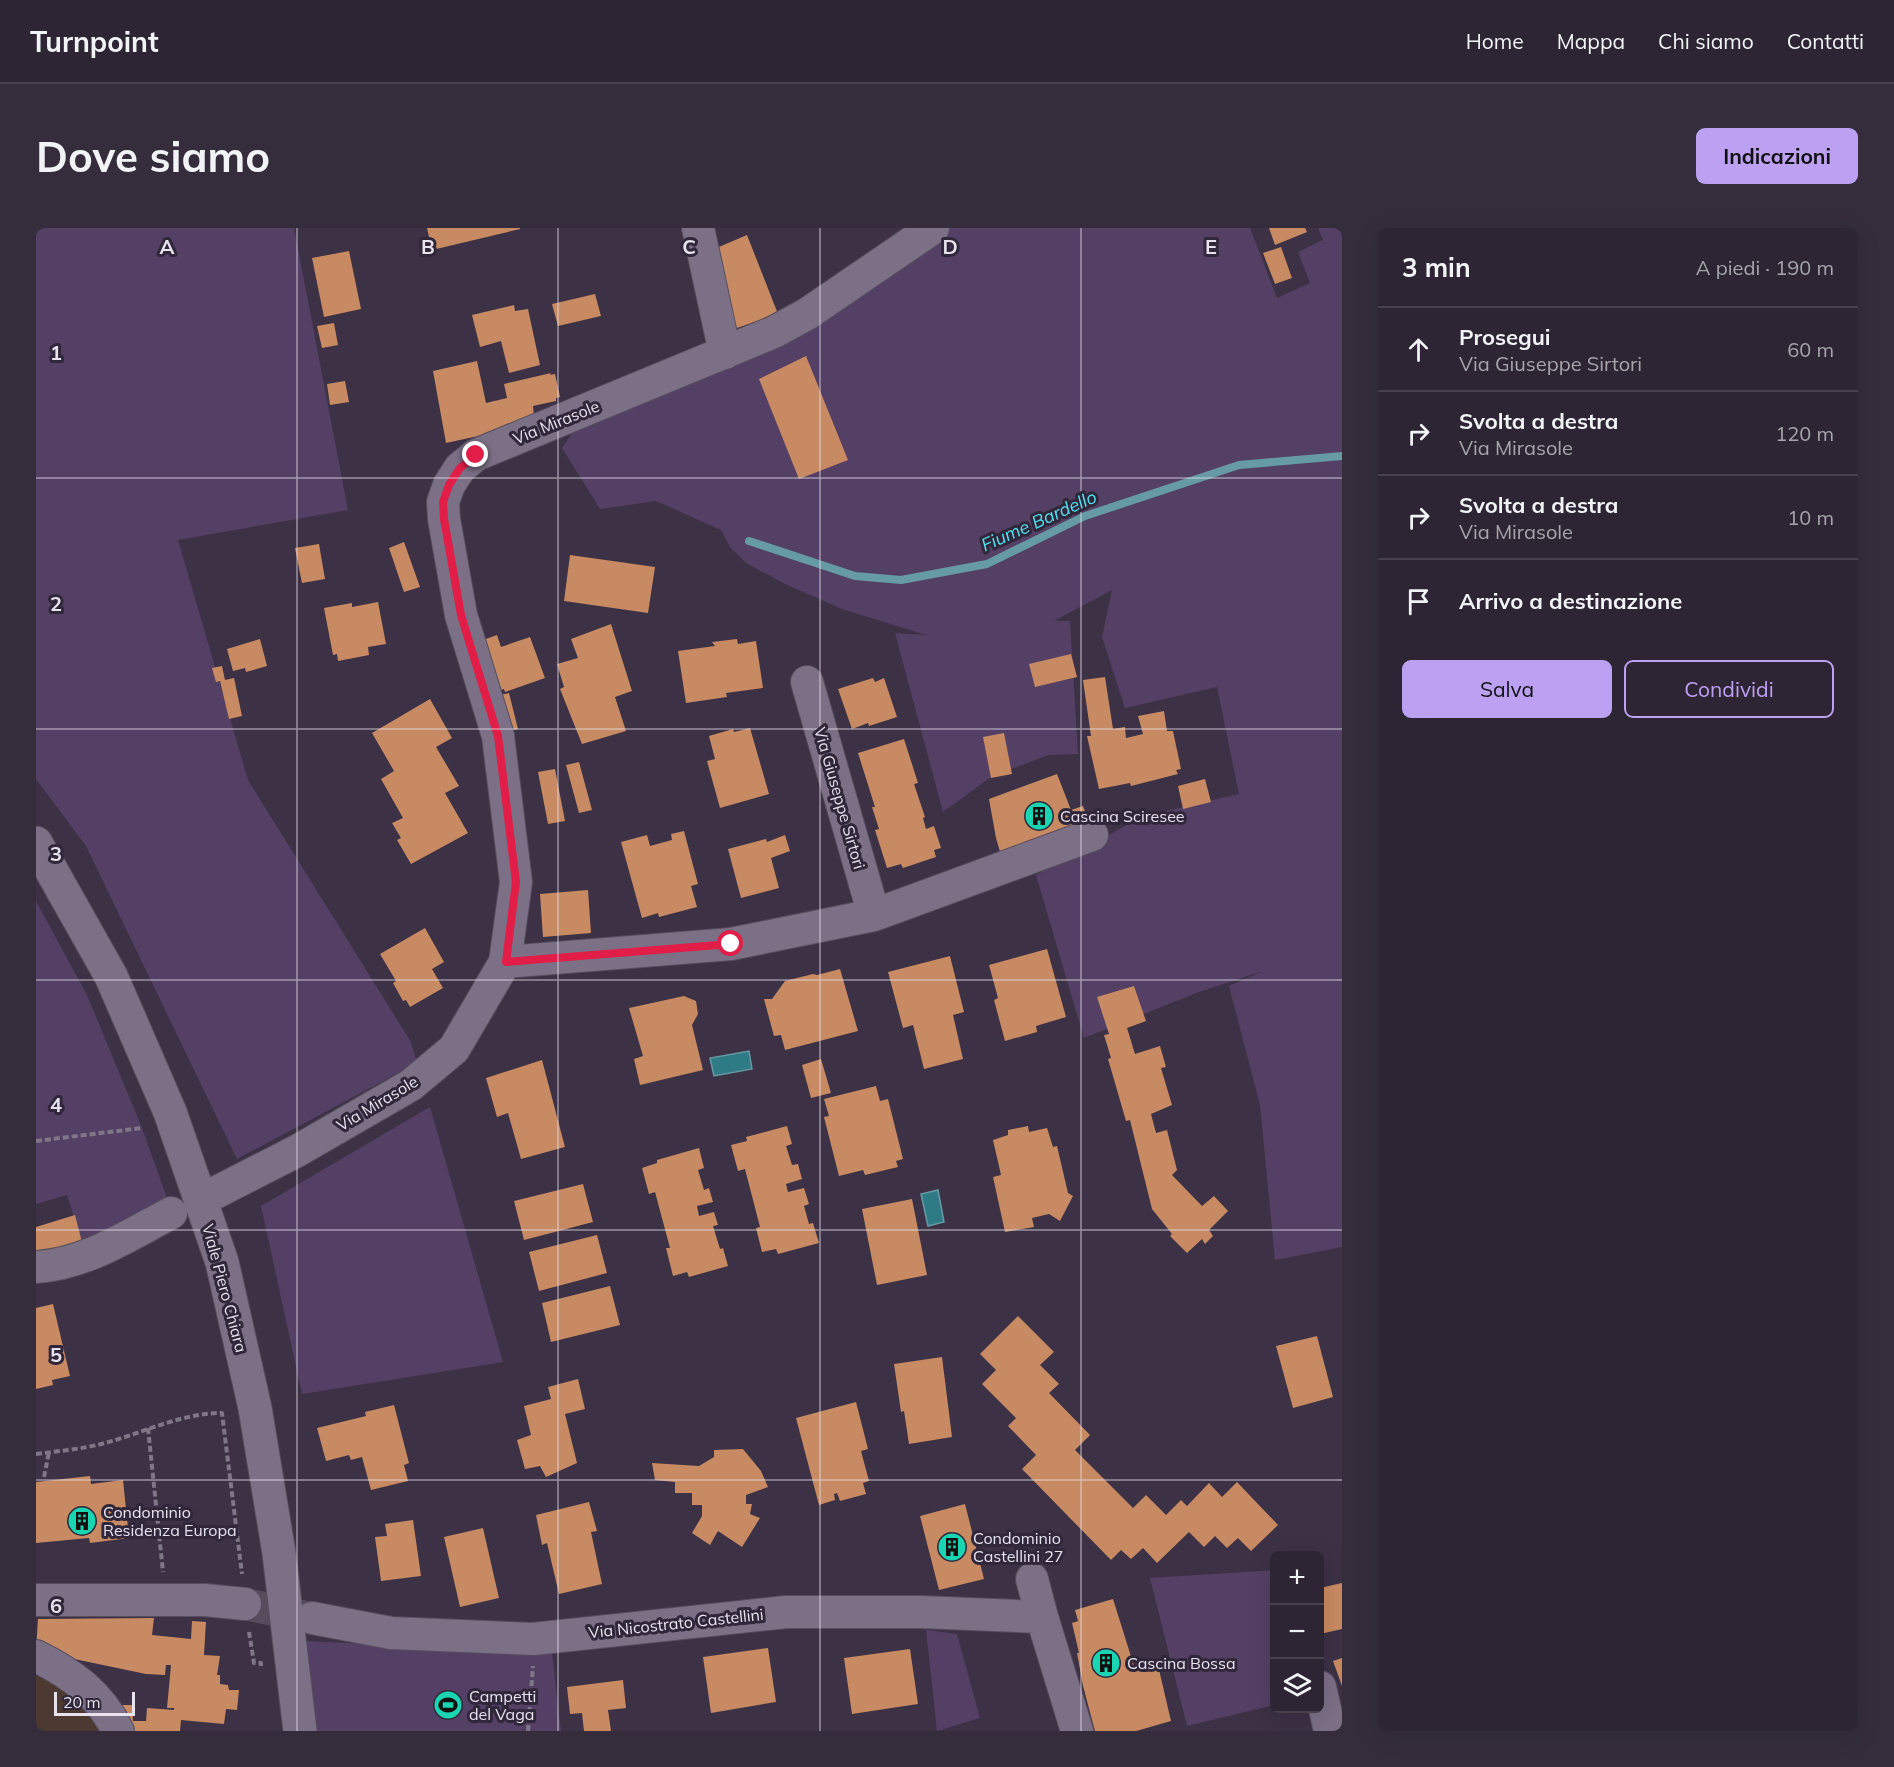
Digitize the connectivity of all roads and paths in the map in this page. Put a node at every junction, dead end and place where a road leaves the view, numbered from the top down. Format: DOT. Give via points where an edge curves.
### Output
graph roads {
  1 [pos="698,228"];
  2 [pos="933,228"];
  3 [pos="725,353"];
  4 [pos="807,682"];
  5 [pos="1092,835"];
  6 [pos="36,843"];
  7 [pos="874,915"];
  8 [pos="506,962"];
  9 [pos="142,1128"];
  10 [pos="36,1141"];
  11 [pos="209,1196"];
  12 [pos="171,1214"];
  13 [pos="36,1267"];
  14 [pos="148,1428"];
  15 [pos="49,1452"];
  16 [pos="36,1454"];
  17 [pos="44,1478"];
  18 [pos="240,1547"];
  19 [pos="152,1574"];
  20 [pos="1032,1579"];
  21 [pos="36,1600"];
  22 [pos="245,1604"];
  23 [pos="1042,1617"];
  24 [pos="312,1618"];
  25 [pos="533,1639"];
  26 [pos="36,1656"];
  27 [pos="261,1663"];
  28 [pos="1324,1705"];
  29 [pos="118,1731"];
  30 [pos="300,1731"];
  31 [pos="528,1731"];
  32 [pos="1077,1731"];
  33 [pos="1330,1731"];
  1 -- 3 [label="street"];
  2 -- 3 [label="street, Via Mirasole" via="807,314"];
  3 -- 8 [label="street, Via Mirasole" via="476,455 460,468 449,485 443,502 444,519 461,615 498,736 516,882"];
  4 -- 7 [label="street, Via Giuseppe Sirtori"];
  5 -- 7 [label="street"];
  6 -- 30 [label="street, Viale Piero Chiara" via="111,976 171,1112 222,1262 255,1408 279,1553"];
  7 -- 8 [label="street" via="731,944"];
  8 -- 11 [label="street, Via Mirasole" via="454,1049 411,1085"];
  9 -- 10 [label="path"];
  12 -- 13 [label="street" via="105,1248 58,1266"];
  14 -- 15 [label="path" via="104,1443"];
  14 -- 18 [label="path" via="222,1413"];
  14 -- 19 [label="path" via="164,1574"];
  15 -- 16 [label="path"];
  15 -- 17 [label="path"];
  20 -- 23 [label="street"];
  21 -- 22 [label="street" via="205,1600"];
  22 -- 27 [label="path" via="254,1662"];
  23 -- 25 [label="street, Via Nicostrato Castellini" via="786,1612"];
  23 -- 32 [label="street"];
  24 -- 25 [label="street, Via Nicostrato Castellini" via="391,1633"];
  25 -- 31 [label="path"];
  26 -- 29 [label="street" via="86,1687 108,1712"];
  28 -- 33 [label="street"];
}
